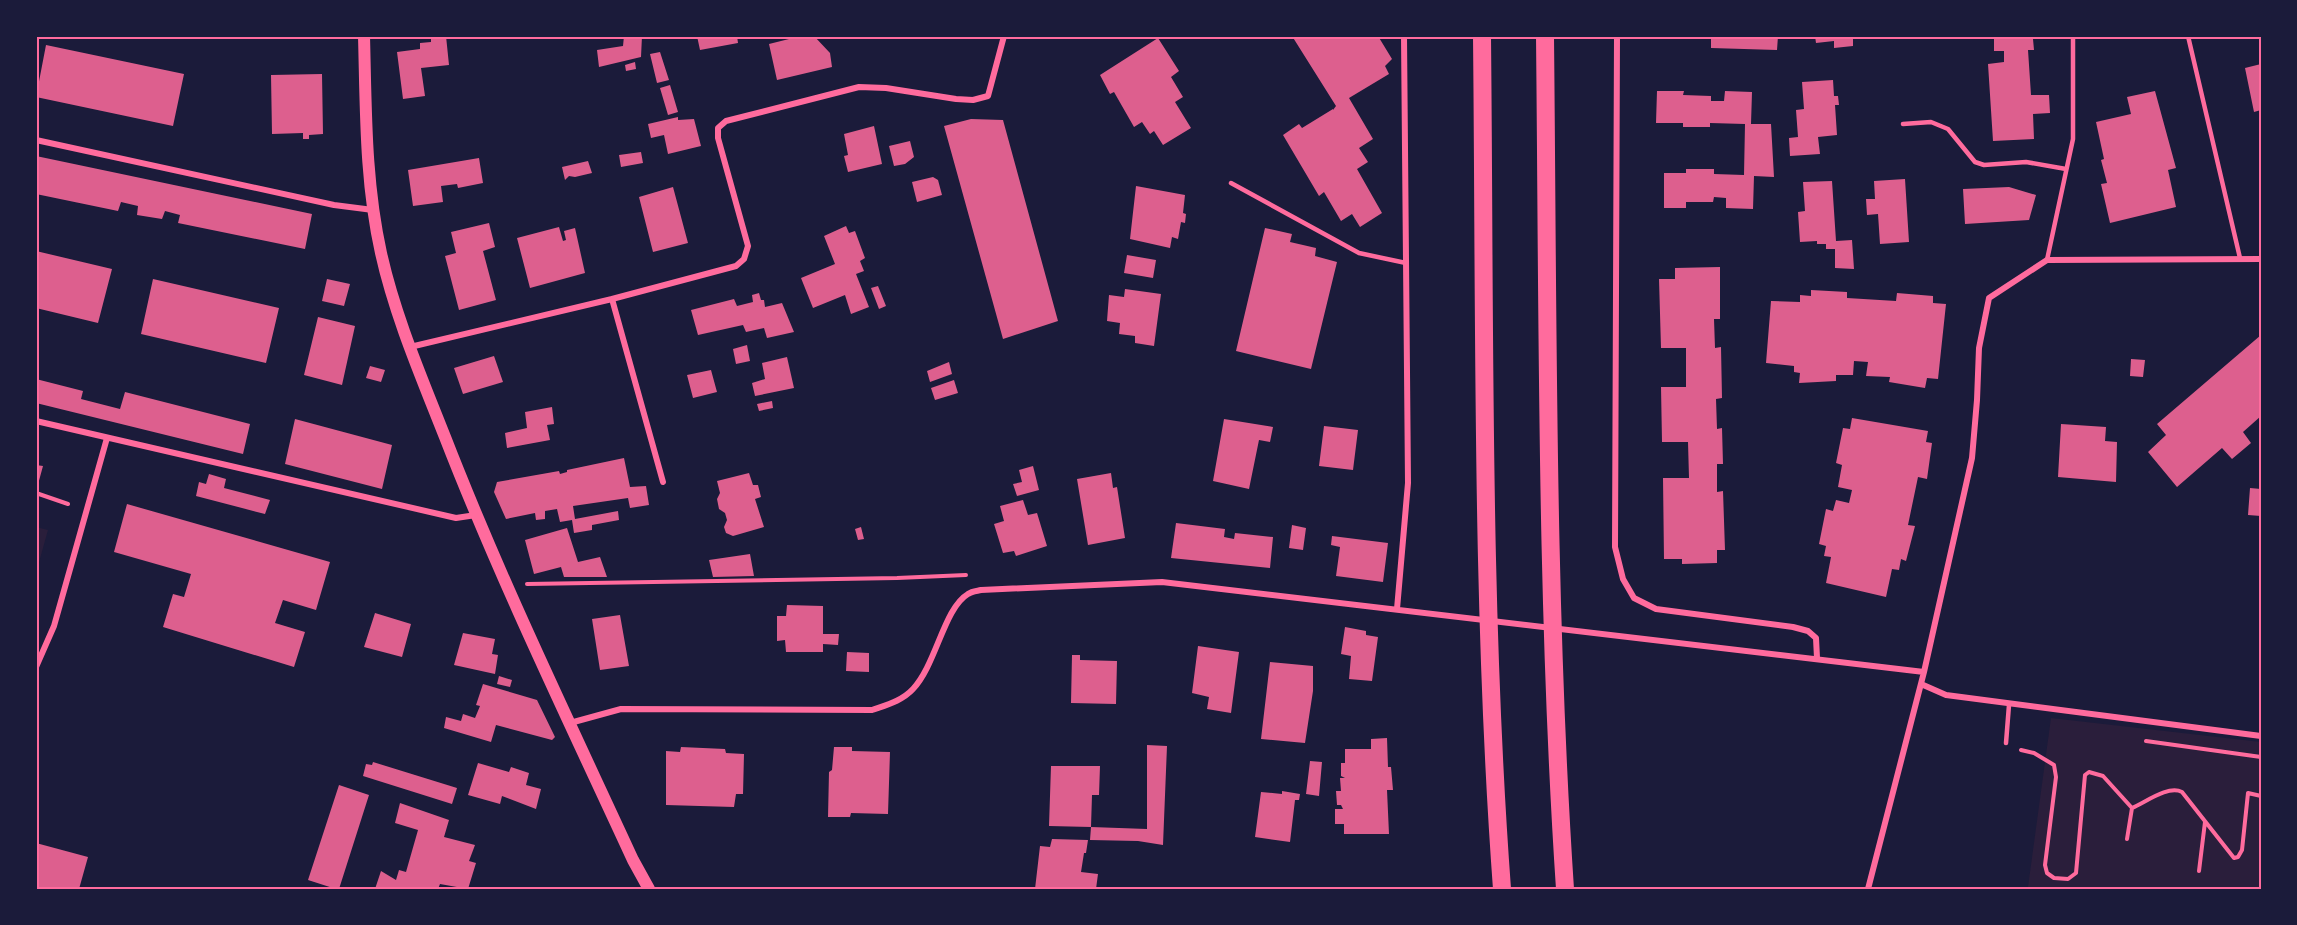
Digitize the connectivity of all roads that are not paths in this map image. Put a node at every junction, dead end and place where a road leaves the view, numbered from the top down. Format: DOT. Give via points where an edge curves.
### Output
graph roads {
  1 [pos="364,36"];
  2 [pos="1004,36"];
  3 [pos="1404,36"];
  4 [pos="1482,36"];
  5 [pos="1545,36"];
  6 [pos="1617,36"];
  7 [pos="2073,36"];
  8 [pos="2188,36"];
  9 [pos="1903,124"];
  10 [pos="36,140"];
  11 [pos="2066,169"];
  12 [pos="1231,183"];
  13 [pos="373,210"];
  14 [pos="2240,258"];
  15 [pos="2261,259"];
  16 [pos="2047,260"];
  17 [pos="1406,263"];
  18 [pos="612,299"];
  19 [pos="410,347"];
  20 [pos="36,421"];
  21 [pos="107,438"];
  22 [pos="663,482"];
  23 [pos="476,515"];
  24 [pos="1397,609"];
  25 [pos="1817,658"];
  26 [pos="36,667"];
  27 [pos="1924,672"];
  28 [pos="1921,684"];
  29 [pos="2009,705"];
  30 [pos="570,723"];
  31 [pos="2261,736"];
  32 [pos="2006,743"];
  33 [pos="649,889"];
  34 [pos="1502,889"];
  35 [pos="1565,889"];
  36 [pos="1868,889"];
  1 -- 13 [label="main road"];
  2 -- 18 [label="street" via="988,96 956,99 860,87 726,121 718,128 718,138 748,246 744,259 736,266"];
  3 -- 17 [label="street"];
  4 -- 34 [label="highway" via="1491,694"];
  5 -- 35 [label="highway" via="1554,695"];
  6 -- 25 [label="street" via="1615,547 1623,579 1634,598 1656,609 1808,631 1816,638"];
  7 -- 11 [label="lane" via="2073,139"];
  8 -- 14 [label="lane"];
  9 -- 11 [label="lane" via="1931,122 1948,129 1975,162 1984,165 2026,162"];
  10 -- 13 [label="street" via="334,205"];
  11 -- 16 [label="lane"];
  12 -- 17 [label="lane" via="1359,253"];
  13 -- 19 [label="main road" via="388,283"];
  14 -- 15 [label="street"];
  14 -- 16 [label="street"];
  16 -- 27 [label="street" via="1989,298 1979,348 1972,458"];
  17 -- 24 [label="street" via="1408,483"];
  18 -- 19 [label="street"];
  18 -- 22 [label="street"];
  19 -- 23 [label="main road"];
  20 -- 21 [label="street"];
  21 -- 23 [label="street" via="456,518"];
  21 -- 26 [label="street" via="54,626"];
  23 -- 30 [label="main road"];
  24 -- 25 [label="street"];
  24 -- 30 [label="street" via="1162,582 981,590 969,593 956,605 926,674 912,691 872,710 621,709"];
  25 -- 27 [label="street"];
  27 -- 28 [label="street"];
  28 -- 29 [label="street" via="1946,695"];
  28 -- 36 [label="street"];
  29 -- 31 [label="street"];
  29 -- 32 [label="lane"];
  30 -- 33 [label="main road"];
}
